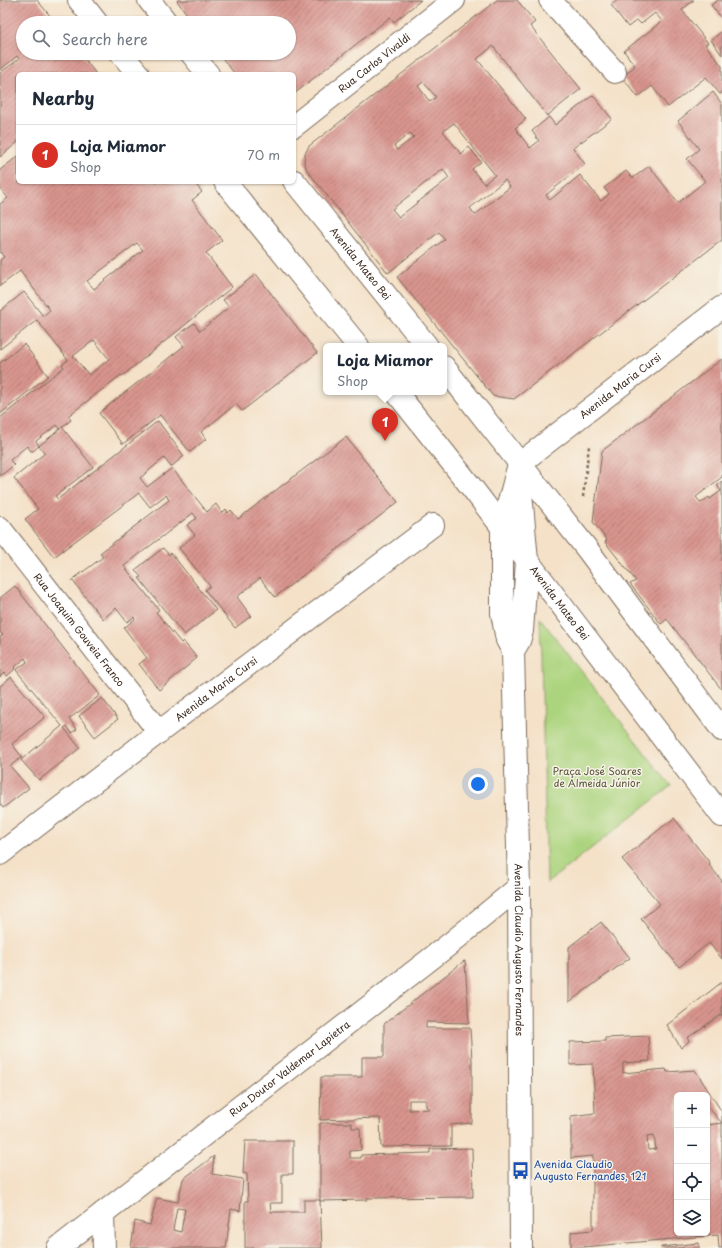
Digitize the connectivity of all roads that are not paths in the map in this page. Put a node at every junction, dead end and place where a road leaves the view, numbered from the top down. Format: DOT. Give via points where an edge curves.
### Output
graph roads {
  1 [pos="79,0"];
  2 [pos="149,0"];
  3 [pos="454,0"];
  4 [pos="550,0"];
  5 [pos="92,16"];
  6 [pos="162,16"];
  7 [pos="127,60"];
  8 [pos="197,60"];
  9 [pos="136,72"];
  10 [pos="206,72"];
  11 [pos="614,72"];
  12 [pos="296,124"];
  13 [pos="296,183"];
  14 [pos="227,184"];
  15 [pos="722,307"];
  16 [pos="356,343"];
  17 [pos="425,343"];
  18 [pos="447,371"];
  19 [pos="398,395"];
  20 [pos="519,464"];
  21 [pos="433,525"];
  22 [pos="0,528"];
  23 [pos="502,528"];
  24 [pos="527,561"];
  25 [pos="513,651"];
  26 [pos="722,730"];
  27 [pos="159,732"];
  28 [pos="719,807"];
  29 [pos="0,854"];
  30 [pos="519,887"];
  31 [pos="103,1213"];
  32 [pos="58,1248"];
  33 [pos="104,1248"];
  34 [pos="521,1248"];
  1 -- 5 [label="street"];
  2 -- 6 [label="street"];
  3 -- 12 [label="street, Rua Carlos Vivaldi"];
  4 -- 11 [label="street"];
  7 -- 9 [label="street"];
  8 -- 10 [label="street"];
  13 -- 17 [label="street, Avenida Mateo Bei"];
  14 -- 16 [label="street"];
  15 -- 20 [label="street, Avenida Maria Cursi"];
  18 -- 20 [label="street"];
  19 -- 23 [label="street, Avenida Mateo Bei"];
  20 -- 23 [label="street, Avenida Claudio Augusto Fernandes"];
  20 -- 24 [label="street, Avenida Claudio Augusto Fernandes"];
  20 -- 26 [label="street"];
  21 -- 27 [label="street, Avenida Maria Cursi"];
  22 -- 27 [label="street, Rua Joaquim Gouveia Franco"];
  23 -- 24 [label="street, Avenida Mateo Bei"];
  23 -- 25 [label="street, Avenida Claudio Augusto Fernandes" via="502,613 506,640"];
  24 -- 25 [label="street, Avenida Claudio Augusto Fernandes" via="522,632"];
  24 -- 28 [label="street, Avenida Mateo Bei"];
  25 -- 30 [label="street, Avenida Claudio Augusto Fernandes"];
  27 -- 29 [label="street, Avenida Maria Cursi"];
  30 -- 31 [label="street, Rua Doutor Valdemar Lapietra" via="445,948"];
  30 -- 34 [label="street, Avenida Claudio Augusto Fernandes"];
  31 -- 32 [label="street, Rua Doutor Valdemar Lapietra"];
  31 -- 33 [label="street"];
}
